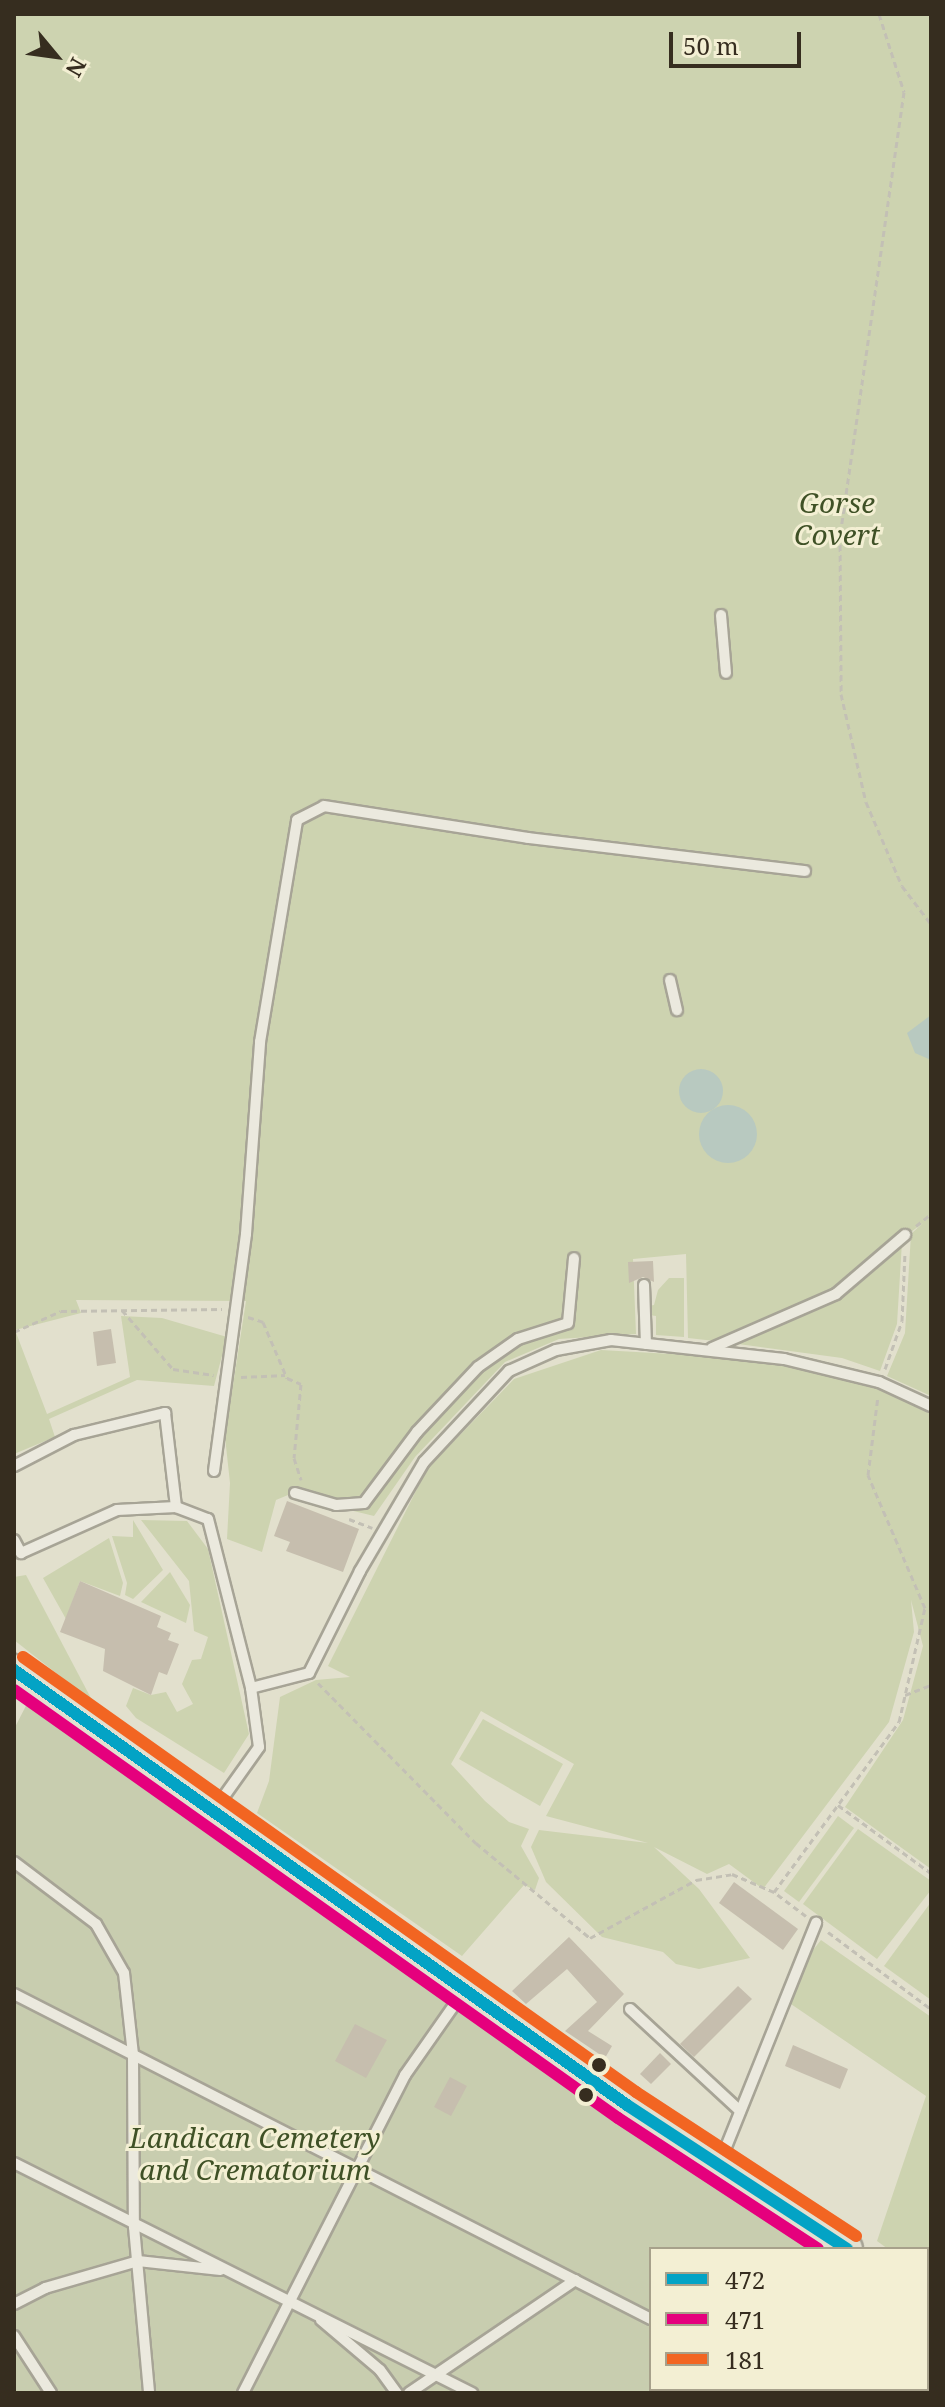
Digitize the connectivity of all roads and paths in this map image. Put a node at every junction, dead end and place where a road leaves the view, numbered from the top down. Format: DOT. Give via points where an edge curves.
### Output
graph roads {
  1 [pos="879,14"];
  2 [pos="721,615"];
  3 [pos="726,673"];
  4 [pos="805,871"];
  5 [pos="931,924"];
  6 [pos="670,980"];
  7 [pos="677,1010"];
  8 [pos="931,1214"];
  9 [pos="905,1235"];
  10 [pos="574,1258"];
  11 [pos="644,1285"];
  12 [pos="122,1310"];
  13 [pos="235,1313"];
  14 [pos="14,1332"];
  15 [pos="646,1344"];
  16 [pos="710,1348"];
  17 [pos="285,1375"];
  18 [pos="226,1376"];
  19 [pos="879,1382"];
  20 [pos="931,1406"];
  21 [pos="14,1466"];
  22 [pos="214,1471"];
  23 [pos="300,1495"];
  24 [pos="176,1507"];
  25 [pos="338,1514"];
  26 [pos="383,1533"];
  27 [pos="14,1540"];
  28 [pos="14,1670"];
  29 [pos="309,1673"];
  30 [pos="931,1685"];
  31 [pos="251,1688"];
  32 [pos="905,1695"];
  33 [pos="838,1805"];
  34 [pos="214,1811"];
  35 [pos="14,1862"];
  36 [pos="931,1873"];
  37 [pos="774,1892"];
  38 [pos="816,1923"];
  39 [pos="465,1989"];
  40 [pos="14,1994"];
  41 [pos="630,2009"];
  42 [pos="931,2009"];
  43 [pos="133,2055"];
  44 [pos="740,2111"];
  45 [pos="14,2163"];
  46 [pos="719,2164"];
  47 [pos="354,2168"];
  48 [pos="134,2227"];
  49 [pos="844,2247"];
  50 [pos="138,2261"];
  51 [pos="575,2280"];
  52 [pos="289,2297"];
  53 [pos="14,2304"];
  54 [pos="649,2318"];
  55 [pos="14,2336"];
  56 [pos="437,2376"];
  57 [pos="51,2393"];
  58 [pos="149,2393"];
  59 [pos="243,2393"];
  60 [pos="397,2393"];
  61 [pos="409,2393"];
  62 [pos="472,2393"];
  1 -- 5 [label="path" via="904,92 840,535 841,694 866,802 902,886"];
  2 -- 3 [label="lane"];
  4 -- 13 [label="lane" via="528,838 324,806 306,812 292,832 260,1042"];
  6 -- 7 [label="lane"];
  8 -- 9 [label="path"];
  9 -- 16 [label="lane" via="836,1294"];
  9 -- 19 [label="path" via="902,1321"];
  10 -- 23 [label="lane" via="568,1323 518,1339 478,1367 417,1432 364,1503 336,1505"];
  11 -- 15 [label="lane"];
  12 -- 13 [label="path" via="220,1308"];
  12 -- 14 [label="path" via="61,1311"];
  12 -- 18 [label="path" via="173,1369"];
  13 -- 17 [label="path" via="263,1322"];
  13 -- 18 [label="lane"];
  15 -- 16 [label="lane"];
  15 -- 26 [label="lane" via="611,1340 556,1350 509,1371 424,1462"];
  16 -- 19 [label="lane"];
  17 -- 18 [label="path"];
  17 -- 23 [label="path" via="301,1384 294,1458"];
  18 -- 22 [label="lane"];
  19 -- 20 [label="lane"];
  19 -- 32 [label="path" via="868,1475 925,1608"];
  21 -- 24 [label="lane" via="74,1435 165,1413"];
  24 -- 27 [label="lane" via="117,1510 21,1553"];
  24 -- 31 [label="lane" via="208,1519"];
  25 -- 26 [label="path"];
  26 -- 29 [label="lane"];
  28 -- 34 [label="main road"];
  29 -- 31 [label="lane"];
  29 -- 37 [label="path" via="476,1843 590,1938 696,1880 732,1874"];
  30 -- 32 [label="path"];
  31 -- 34 [label="lane" via="259,1747"];
  32 -- 33 [label="path" via="899,1722"];
  33 -- 36 [label="path"];
  33 -- 37 [label="path"];
  34 -- 39 [label="main road"];
  35 -- 43 [label="lane" via="96,1924 124,1973"];
  37 -- 38 [label="path"];
  38 -- 42 [label="path"];
  38 -- 44 [label="lane"];
  39 -- 46 [label="main road"];
  39 -- 47 [label="lane" via="405,2075"];
  40 -- 43 [label="lane"];
  41 -- 44 [label="lane"];
  43 -- 47 [label="lane"];
  43 -- 48 [label="lane"];
  44 -- 46 [label="lane"];
  45 -- 48 [label="lane"];
  46 -- 49 [label="main road"];
  47 -- 51 [label="lane"];
  47 -- 52 [label="lane"];
  48 -- 50 [label="lane"];
  48 -- 52 [label="lane"];
  50 -- 52 [label="lane" via="222,2270"];
  50 -- 53 [label="lane" via="45,2288"];
  50 -- 58 [label="lane"];
  51 -- 54 [label="lane"];
  51 -- 56 [label="lane"];
  52 -- 56 [label="lane"];
  52 -- 59 [label="lane"];
  52 -- 60 [label="lane" via="360,2352"];
  55 -- 57 [label="lane"];
  56 -- 61 [label="lane"];
  56 -- 62 [label="lane"];
}
